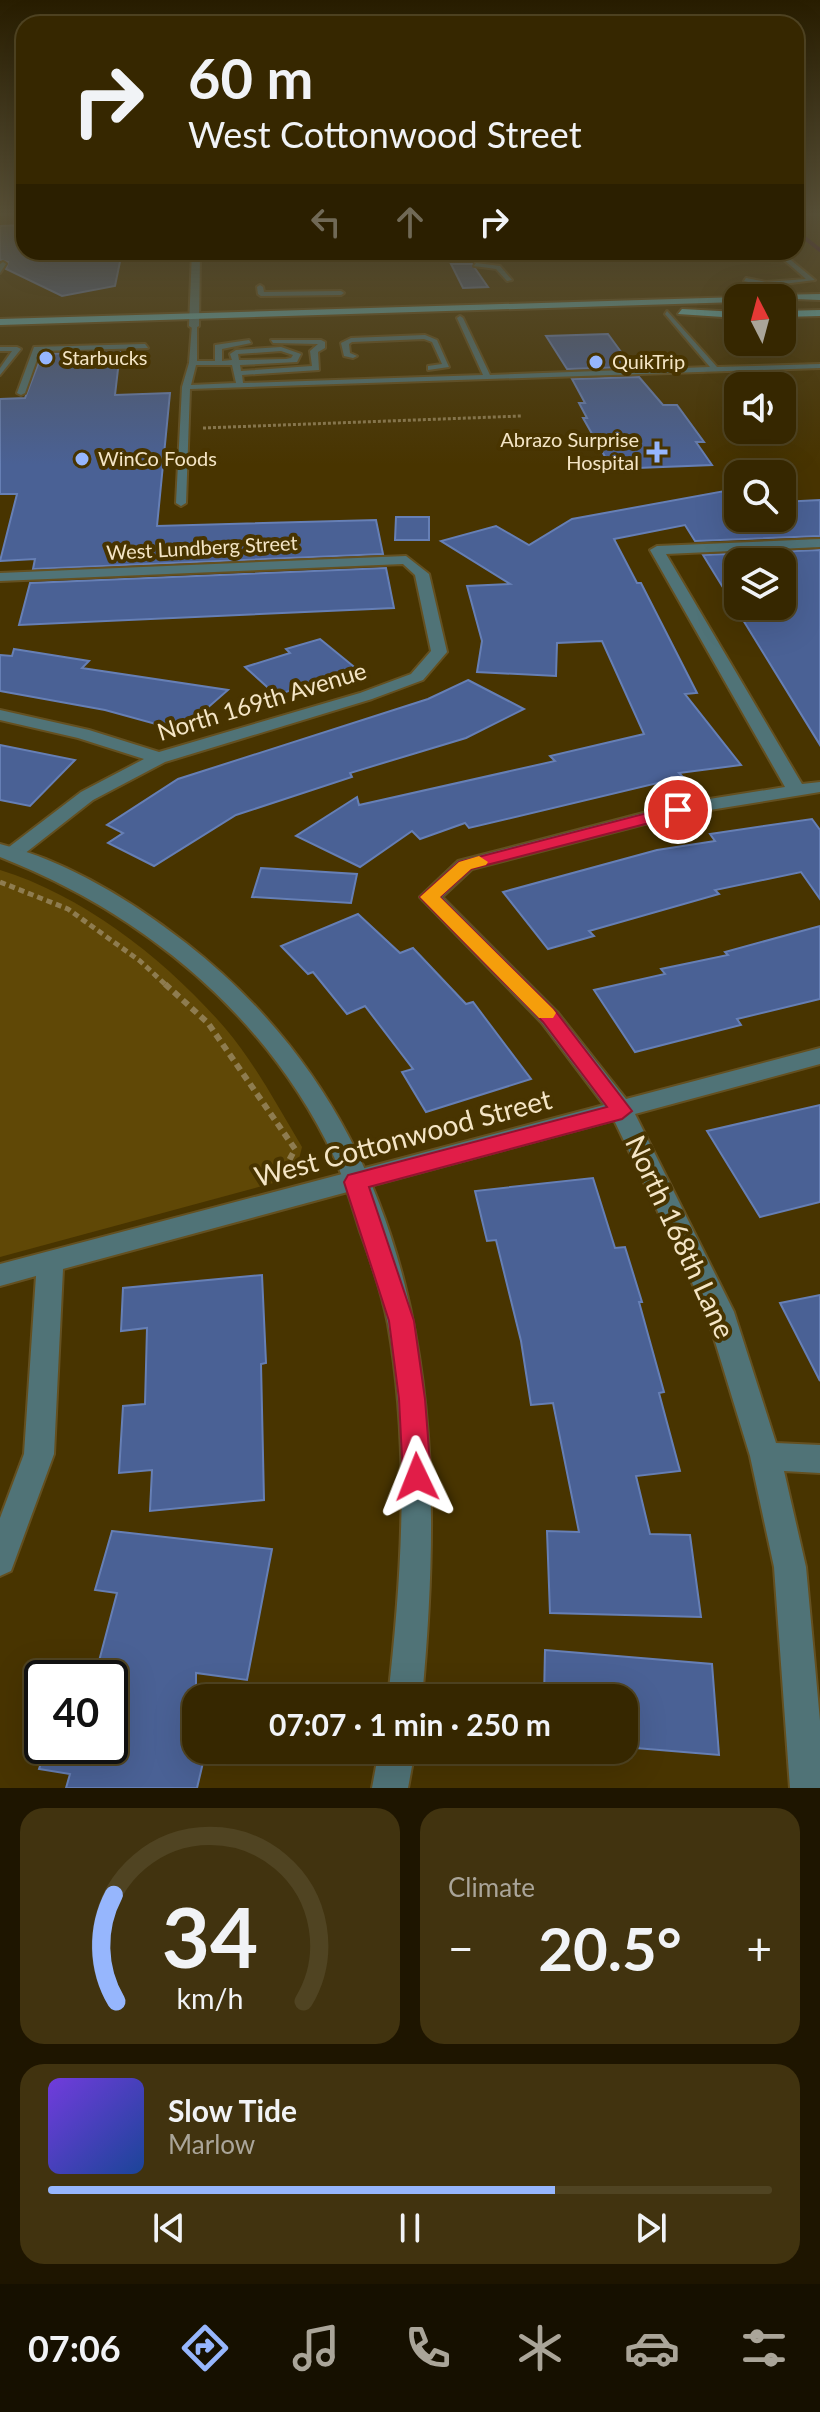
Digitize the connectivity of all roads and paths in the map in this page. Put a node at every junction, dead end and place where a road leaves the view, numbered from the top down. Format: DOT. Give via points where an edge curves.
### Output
graph roads {
  1 [pos="195,298"];
  2 [pos="724,299"];
  3 [pos="820,311"];
  4 [pos="682,312"];
  5 [pos="724,312"];
  6 [pos="796,312"];
  7 [pos="458,313"];
  8 [pos="667,313"];
  9 [pos="194,321"];
  10 [pos="0,322"];
  11 [pos="0,332"];
  12 [pos="145,346"];
  13 [pos="0,349"];
  14 [pos="353,356"];
  15 [pos="12,358"];
  16 [pos="0,361"];
  17 [pos="237,362"];
  18 [pos="193,363"];
  19 [pos="219,363"];
  20 [pos="820,366"];
  21 [pos="431,368"];
  22 [pos="715,369"];
  23 [pos="0,373"];
  24 [pos="239,373"];
  25 [pos="487,376"];
  26 [pos="0,380"];
  27 [pos="240,385"];
  28 [pos="186,387"];
  29 [pos="21,393"];
  30 [pos="521,416"];
  31 [pos="186,428"];
  32 [pos="181,503"];
  33 [pos="820,543"];
  34 [pos="406,560"];
  35 [pos="0,577"];
  36 [pos="0,715"];
  37 [pos="159,758"];
  38 [pos="820,787"];
  39 [pos="795,788"];
  40 [pos="6,852"];
  41 [pos="0,882"];
  42 [pos="820,1056"];
  43 [pos="622,1111"];
  44 [pos="267,1178"];
  45 [pos="356,1182"];
  46 [pos="50,1262"];
  47 [pos="0,1275"];
  48 [pos="765,1456"];
  49 [pos="820,1459"];
  50 [pos="0,1560"];
  51 [pos="406,1684"];
  52 [pos="394,1764"];
  53 [pos="390,1788"];
  54 [pos="808,1788"];
  1 -- 9 [label="street"];
  2 -- 7 [label="main road"];
  3 -- 6 [label="highway"];
  4 -- 5 [label="highway"];
  4 -- 8 [label="main road"];
  7 -- 8 [label="main road"];
  7 -- 9 [label="main road"];
  7 -- 9 [label="main road" via="329,322"];
  7 -- 25 [label="lane"];
  8 -- 22 [label="lane"];
  9 -- 10 [label="main road"];
  9 -- 11 [label="main road"];
  9 -- 18 [label="lane"];
  12 -- 29 [label="lane" via="37,349"];
  13 -- 15 [label="lane" via="17,349"];
  14 -- 21 [label="lane" via="347,354 348,340 425,337 435,341 446,365"];
  15 -- 16 [label="lane"];
  15 -- 23 [label="lane"];
  15 -- 26 [label="lane" via="9,377"];
  17 -- 17 [label="lane" via="294,360 297,354 243,350 234,354"];
  17 -- 19 [label="lane"];
  17 -- 24 [label="lane"];
  18 -- 19 [label="lane"];
  18 -- 28 [label="lane"];
  19 -- 24 [label="lane" via="218,347 321,342 314,351 316,368"];
  20 -- 22 [label="lane"];
  22 -- 25 [label="lane"];
  24 -- 27 [label="lane"];
  25 -- 27 [label="lane"];
  27 -- 28 [label="lane"];
  28 -- 31 [label="lane"];
  30 -- 31 [label="path"];
  31 -- 32 [label="lane"];
  33 -- 39 [label="street" via="657,550"];
  34 -- 35 [label="street, West Lundberg Street"];
  34 -- 37 [label="street, North 169th Avenue" via="422,574 439,652 417,677"];
  36 -- 37 [label="street"];
  37 -- 40 [label="street, North 169th Avenue" via="87,796"];
  38 -- 39 [label="street"];
  39 -- 43 [label="street, North 168th Lane" via="678,810 465,865 430,897 550,1018"];
  40 -- 45 [label="street" via="109,899 211,973 289,1062 343,1150"];
  41 -- 44 [label="path" via="68,909 140,961 208,1023 295,1149 282,1175"];
  42 -- 43 [label="street, West Cottonwood Street"];
  43 -- 45 [label="street, West Cottonwood Street"];
  43 -- 48 [label="street, North 168th Lane" via="720,1312"];
  45 -- 46 [label="street, West Cottonwood Street"];
  45 -- 51 [label="street" via="402,1321 415,1431 418,1540"];
  46 -- 47 [label="street, West Cottonwood Street"];
  46 -- 50 [label="street" via="39,1454"];
  48 -- 49 [label="street"];
  48 -- 54 [label="street, North 168th Lane" via="790,1567"];
  52 -- 53 [label="street"];
}
